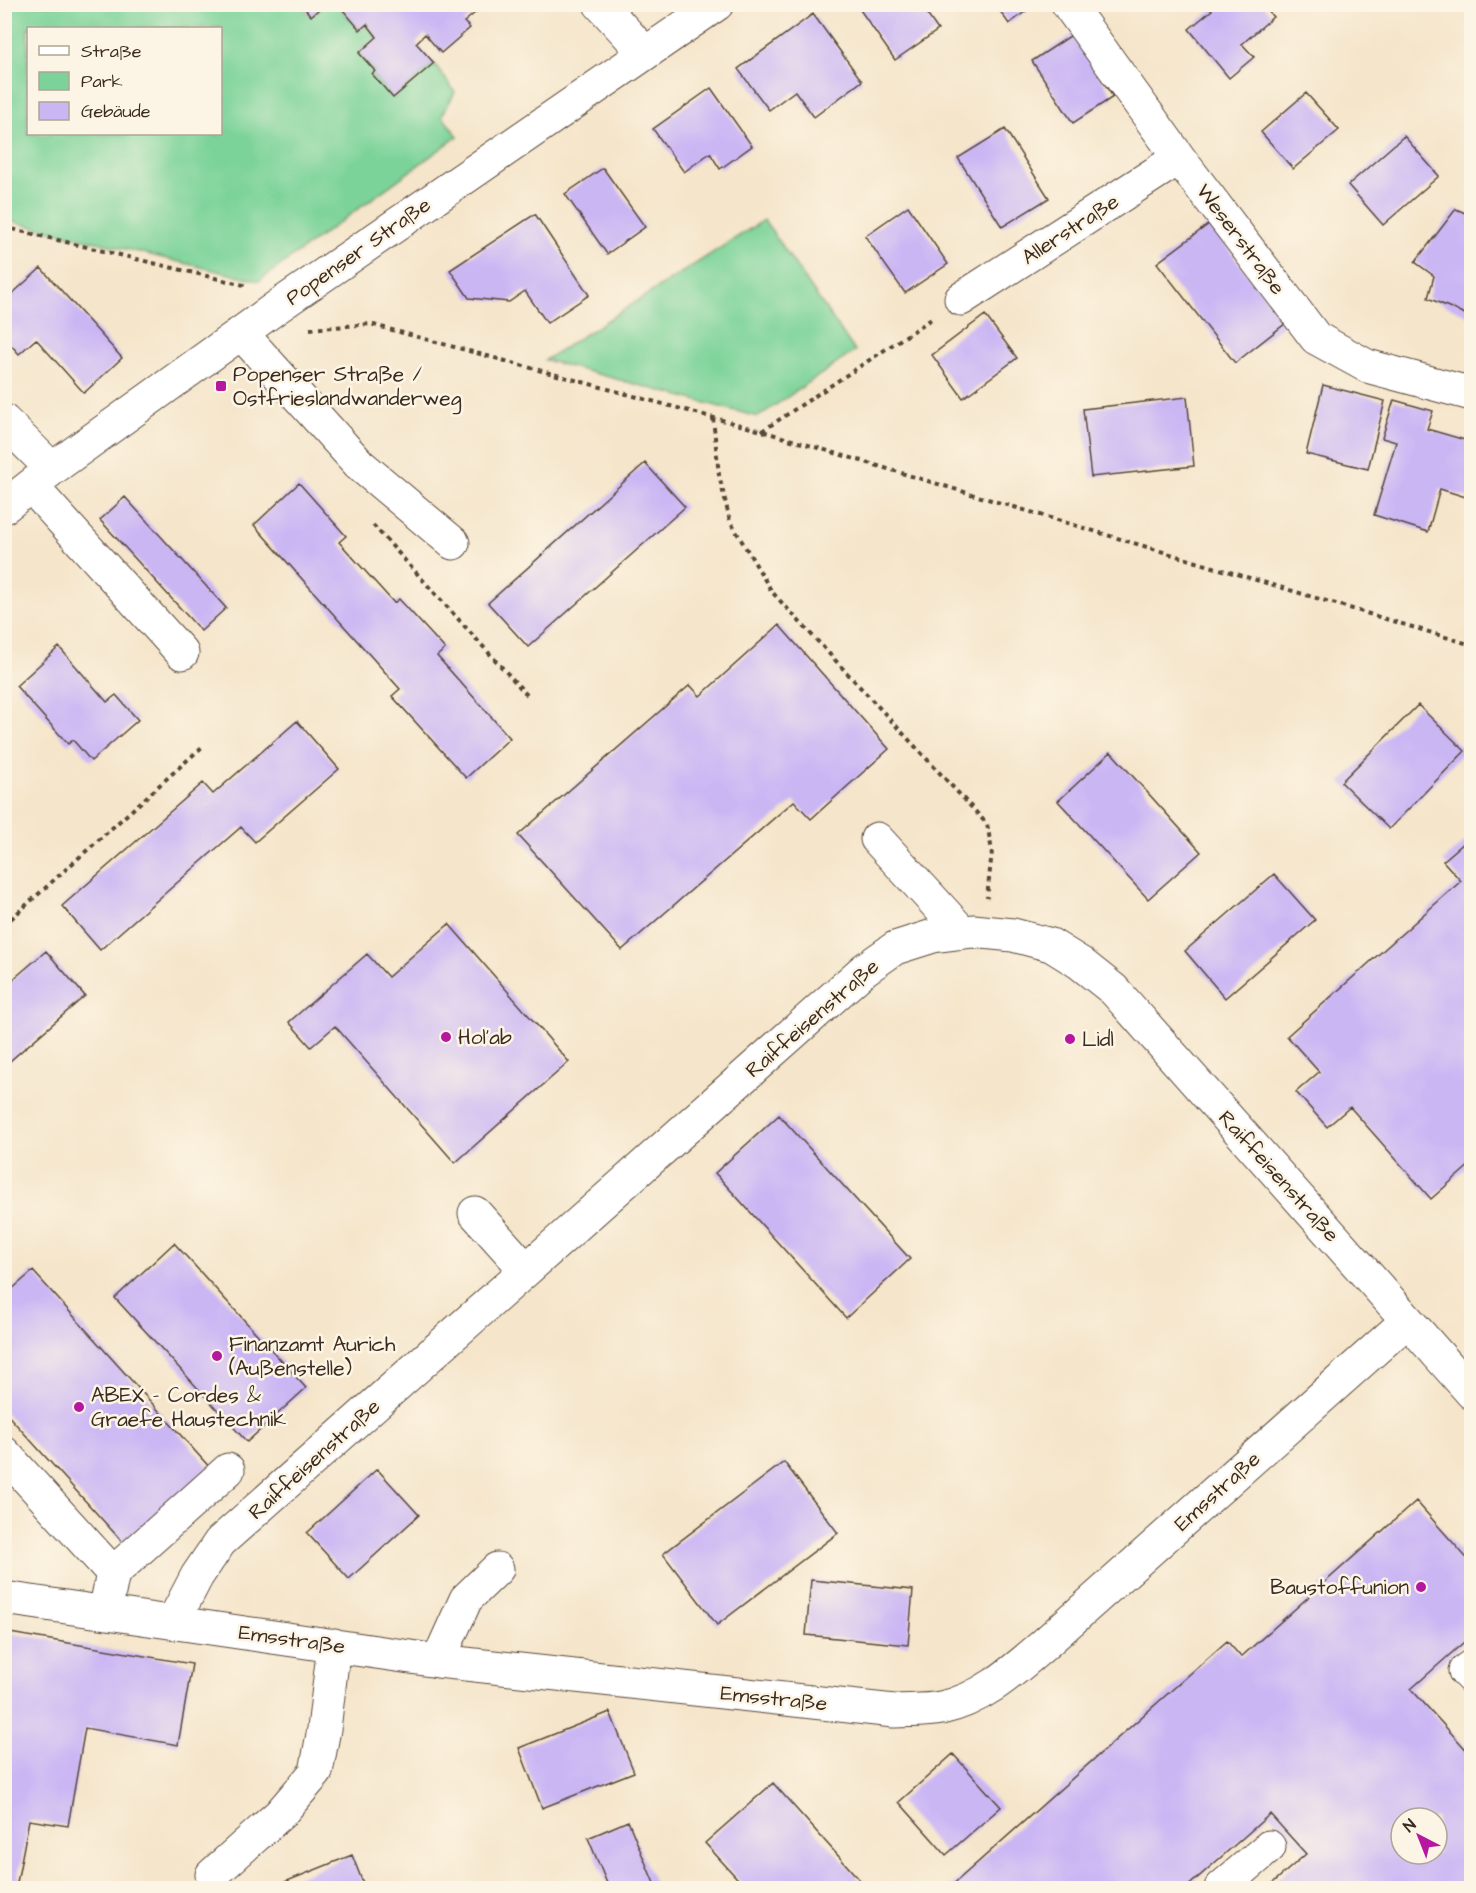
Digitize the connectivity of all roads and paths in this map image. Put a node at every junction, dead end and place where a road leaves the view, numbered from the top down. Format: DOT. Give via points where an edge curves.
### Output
graph roads {
  1 [pos="600,4"];
  2 [pos="717,4"];
  3 [pos="1068,4"];
  4 [pos="645,53"];
  5 [pos="1179,158"];
  6 [pos="4,227"];
  7 [pos="961,299"];
  8 [pos="277,307"];
  9 [pos="241,333"];
  10 [pos="1472,394"];
  11 [pos="713,417"];
  12 [pos="4,421"];
  13 [pos="762,431"];
  14 [pos="41,478"];
  15 [pos="4,507"];
  16 [pos="453,543"];
  17 [pos="1472,645"];
  18 [pos="182,652"];
  19 [pos="202,747"];
  20 [pos="877,839"];
  21 [pos="4,925"];
  22 [pos="973,932"];
  23 [pos="475,1213"];
  24 [pos="526,1270"];
  25 [pos="1407,1321"];
  26 [pos="1472,1393"];
  27 [pos="4,1453"];
  28 [pos="228,1470"];
  29 [pos="497,1569"];
  30 [pos="113,1573"];
  31 [pos="4,1598"];
  32 [pos="105,1612"];
  33 [pos="173,1622"];
  34 [pos="334,1645"];
  35 [pos="438,1661"];
  36 [pos="1472,1666"];
  37 [pos="1472,1678"];
  38 [pos="1269,1847"];
  39 [pos="212,1875"];
  40 [pos="1221,1888"];
  1 -- 4 [label="street"];
  2 -- 4 [label="street, Popenser Straße"];
  3 -- 5 [label="street, Weserstraße"];
  4 -- 8 [label="street, Popenser Straße"];
  5 -- 7 [label="street, Allerstraße"];
  5 -- 10 [label="street, Weserstraße" via="1316,338 1367,366"];
  6 -- 8 [label="path" via="236,282 262,290"];
  7 -- 13 [label="path"];
  8 -- 9 [label="street, Popenser Straße"];
  8 -- 11 [label="path" via="301,330 370,324"];
  9 -- 14 [label="street, Popenser Straße"];
  9 -- 16 [label="street" via="360,465"];
  11 -- 13 [label="path"];
  11 -- 22 [label="path" via="718,475 730,521 772,592 987,824 992,851"];
  12 -- 14 [label="street"];
  13 -- 17 [label="path"];
  14 -- 15 [label="street, Popenser Straße"];
  14 -- 18 [label="street"];
  19 -- 21 [label="path"];
  20 -- 22 [label="street"];
  22 -- 24 [label="street, Raiffeisenstraße" via="933,936 895,948 865,969"];
  22 -- 25 [label="street, Raiffeisenstraße" via="1013,934 1051,945 1114,990"];
  23 -- 24 [label="street"];
  24 -- 33 [label="street, Raiffeisenstraße" via="220,1542"];
  25 -- 26 [label="street, Raiffeisenstraße"];
  25 -- 35 [label="street, Emsstraße" via="1040,1648 1002,1680 972,1698 940,1708 894,1711"];
  27 -- 30 [label="street"];
  28 -- 30 [label="street"];
  29 -- 35 [label="street" via="466,1599"];
  30 -- 32 [label="street"];
  31 -- 32 [label="street, Emsstraße"];
  32 -- 33 [label="street, Emsstraße"];
  33 -- 34 [label="street, Emsstraße"];
  34 -- 35 [label="street, Emsstraße"];
  34 -- 39 [label="street" via="316,1772 280,1814"];
  36 -- 37 [label="street" via="1465,1671"];
  38 -- 40 [label="street"];
}
